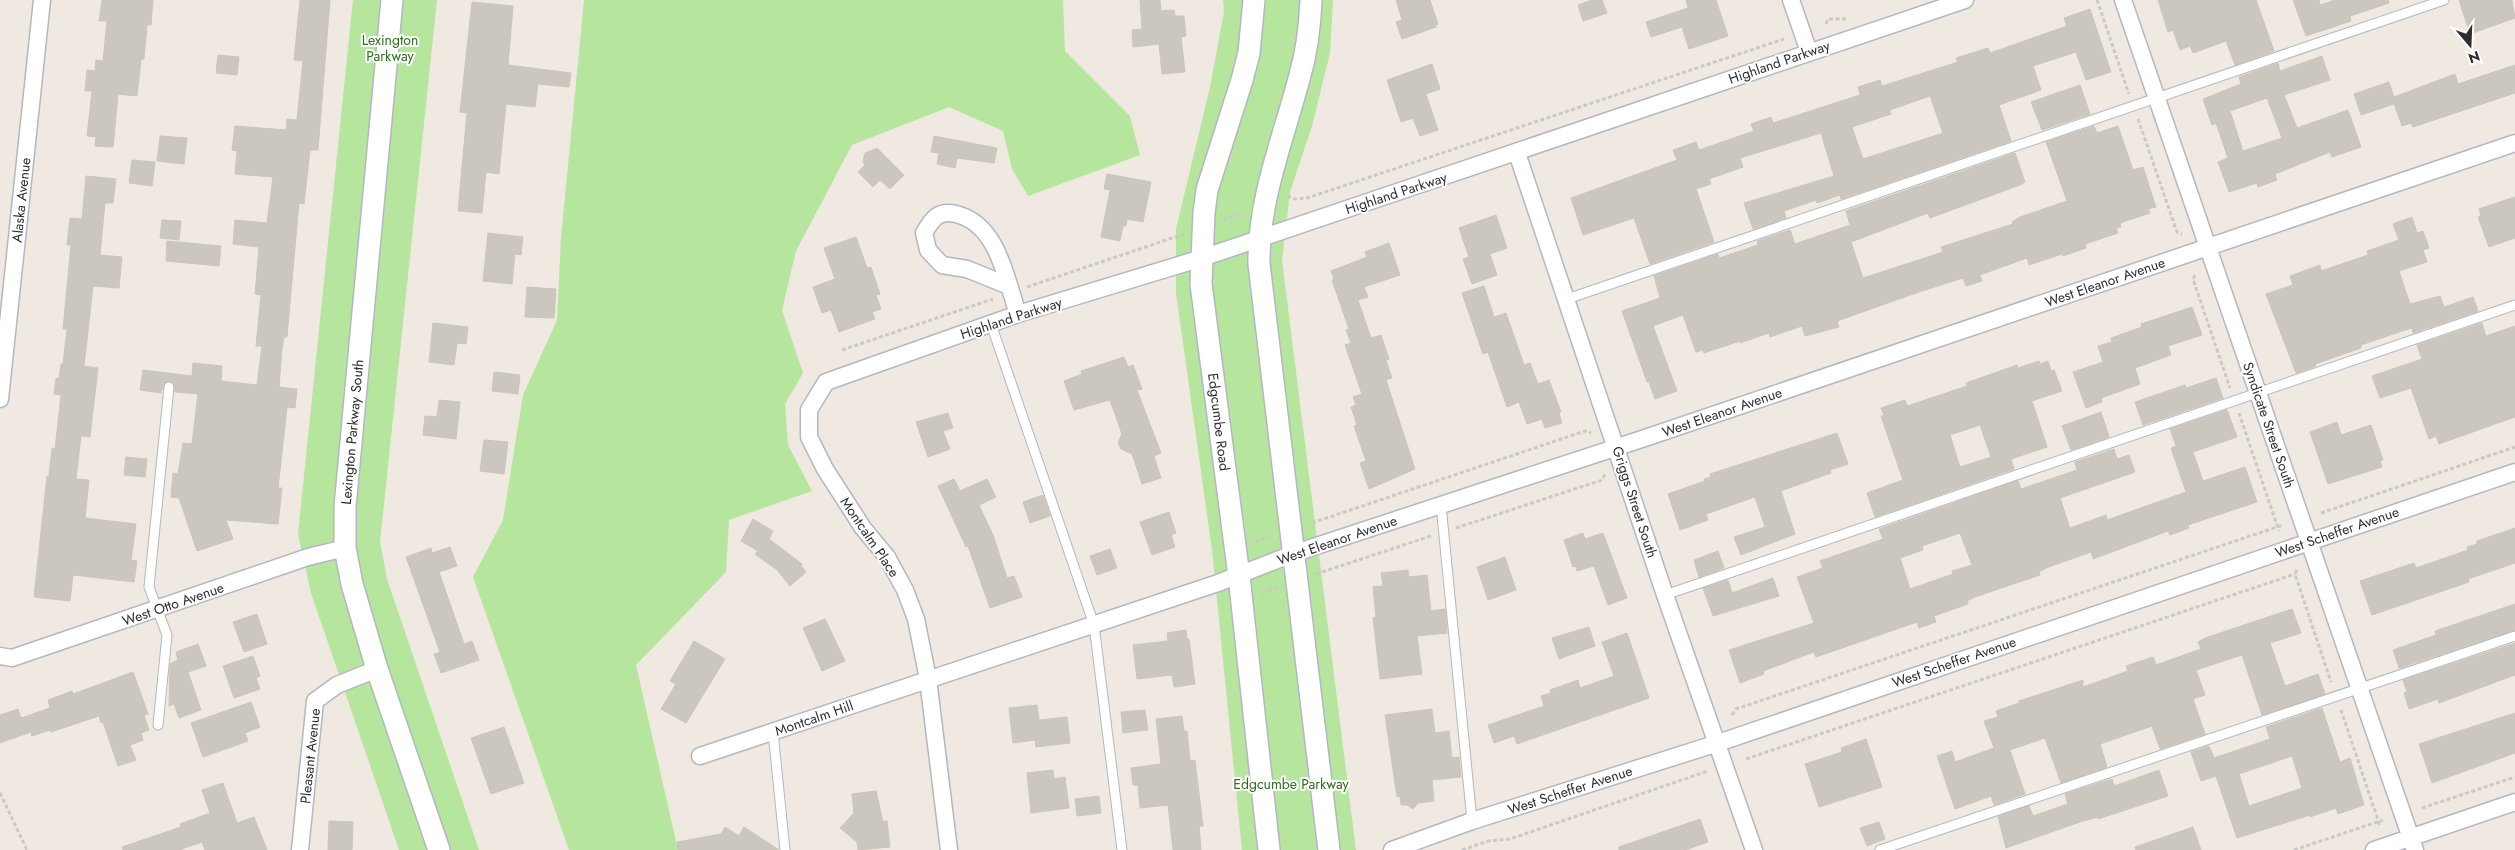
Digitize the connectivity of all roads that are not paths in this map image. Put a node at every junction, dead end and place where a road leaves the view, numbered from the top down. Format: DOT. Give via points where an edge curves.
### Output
graph roads {
  1 [pos="42,0"];
  2 [pos="392,0"];
  3 [pos="1254,0"];
  4 [pos="1311,0"];
  5 [pos="1791,0"];
  6 [pos="2123,0"];
  7 [pos="2444,0"];
  8 [pos="1960,1"];
  9 [pos="1809,52"];
  10 [pos="2157,98"];
  11 [pos="2515,143"];
  12 [pos="1517,153"];
  13 [pos="1259,238"];
  14 [pos="2208,247"];
  15 [pos="1202,258"];
  16 [pos="7,272"];
  17 [pos="1009,286"];
  18 [pos="1567,299"];
  19 [pos="2515,305"];
  20 [pos="1018,314"];
  21 [pos="992,324"];
  22 [pos="826,382"];
  23 [pos="170,387"];
  24 [pos="2258,392"];
  25 [pos="0,399"];
  26 [pos="1618,447"];
  27 [pos="2515,472"];
  28 [pos="1441,505"];
  29 [pos="2309,542"];
  30 [pos="345,548"];
  31 [pos="1294,552"];
  32 [pos="1239,576"];
  33 [pos="1665,595"];
  34 [pos="156,610"];
  35 [pos="1094,625"];
  36 [pos="2515,636"];
  37 [pos="0,656"];
  38 [pos="377,669"];
  39 [pos="928,679"];
  40 [pos="2360,689"];
  41 [pos="158,724"];
  42 [pos="774,732"];
  43 [pos="1718,743"];
  44 [pos="700,756"];
  45 [pos="2515,802"];
  46 [pos="1472,821"];
  47 [pos="2413,844"];
  48 [pos="300,850"];
  49 [pos="439,850"];
  50 [pos="786,850"];
  51 [pos="949,850"];
  52 [pos="1122,850"];
  53 [pos="1269,850"];
  54 [pos="1329,850"];
  55 [pos="1392,850"];
  56 [pos="1754,850"];
  57 [pos="1880,850"];
  58 [pos="2374,850"];
  1 -- 16 [label="street, Alaska Avenue"];
  2 -- 30 [label="street, Lexington Parkway South" via="345,506"];
  3 -- 15 [label="street, Edgcumbe Road" via="1244,71 1207,190"];
  4 -- 13 [label="street" via="1301,73 1268,188"];
  5 -- 9 [label="street"];
  6 -- 10 [label="street, Syndicate Street South"];
  7 -- 10 [label="lane"];
  8 -- 9 [label="street, Highland Parkway"];
  9 -- 12 [label="street, Highland Parkway"];
  10 -- 14 [label="street, Syndicate Street South"];
  10 -- 18 [label="lane"];
  11 -- 14 [label="street, West Eleanor Avenue"];
  12 -- 13 [label="street, Highland Parkway"];
  12 -- 18 [label="street, Griggs Street South"];
  13 -- 15 [label="street, Highland Parkway"];
  13 -- 31 [label="street" via="1259,264"];
  14 -- 24 [label="street, Syndicate Street South"];
  14 -- 26 [label="street, West Eleanor Avenue"];
  15 -- 20 [label="street, Highland Parkway"];
  15 -- 32 [label="street, Edgcumbe Road" via="1201,284"];
  16 -- 25 [label="street, Alaska Avenue"];
  17 -- 17 [label="street" via="984,230 966,216 946,212 932,218 924,234 928,250 942,265 967,269"];
  17 -- 20 [label="street"];
  18 -- 26 [label="street, Griggs Street South"];
  19 -- 24 [label="lane"];
  20 -- 21 [label="street, Highland Parkway"];
  21 -- 22 [label="street, Highland Parkway"];
  21 -- 35 [label="lane"];
  22 -- 39 [label="street, Montcalm Place" via="809,410 809,437 825,469 863,528 887,558 905,590 916,618"];
  23 -- 34 [label="lane" via="149,587"];
  24 -- 29 [label="street, Syndicate Street South"];
  24 -- 33 [label="lane"];
  26 -- 28 [label="street, West Eleanor Avenue"];
  26 -- 33 [label="street, Griggs Street South"];
  27 -- 29 [label="street, West Scheffer Avenue"];
  28 -- 31 [label="street, West Eleanor Avenue"];
  28 -- 46 [label="lane"];
  29 -- 40 [label="street, Syndicate Street South"];
  29 -- 43 [label="street, West Scheffer Avenue"];
  30 -- 34 [label="street, West Otto Avenue"];
  30 -- 38 [label="street, Lexington Parkway South"];
  31 -- 32 [label="street, West Eleanor Avenue"];
  31 -- 54 [label="street"];
  32 -- 35 [label="street, West Eleanor Avenue"];
  32 -- 53 [label="street, Edgcumbe Road"];
  33 -- 43 [label="street, Griggs Street South"];
  34 -- 37 [label="street, West Otto Avenue" via="12,658"];
  34 -- 41 [label="lane" via="167,635"];
  35 -- 39 [label="street, West Eleanor Avenue"];
  35 -- 52 [label="lane"];
  36 -- 40 [label="lane"];
  38 -- 48 [label="street, Pleasant Avenue" via="337,684 316,701"];
  38 -- 49 [label="street, Lexington Parkway South"];
  39 -- 42 [label="street, Montcalm Hill"];
  39 -- 51 [label="street, Montcalm Place"];
  40 -- 47 [label="street, Syndicate Street South"];
  40 -- 57 [label="lane"];
  42 -- 44 [label="street, Montcalm Hill"];
  42 -- 50 [label="lane"];
  43 -- 46 [label="street, West Scheffer Avenue"];
  43 -- 56 [label="street, Griggs Street South"];
  45 -- 47 [label="street"];
  46 -- 55 [label="street, West Scheffer Avenue"];
  47 -- 58 [label="street"];
}
